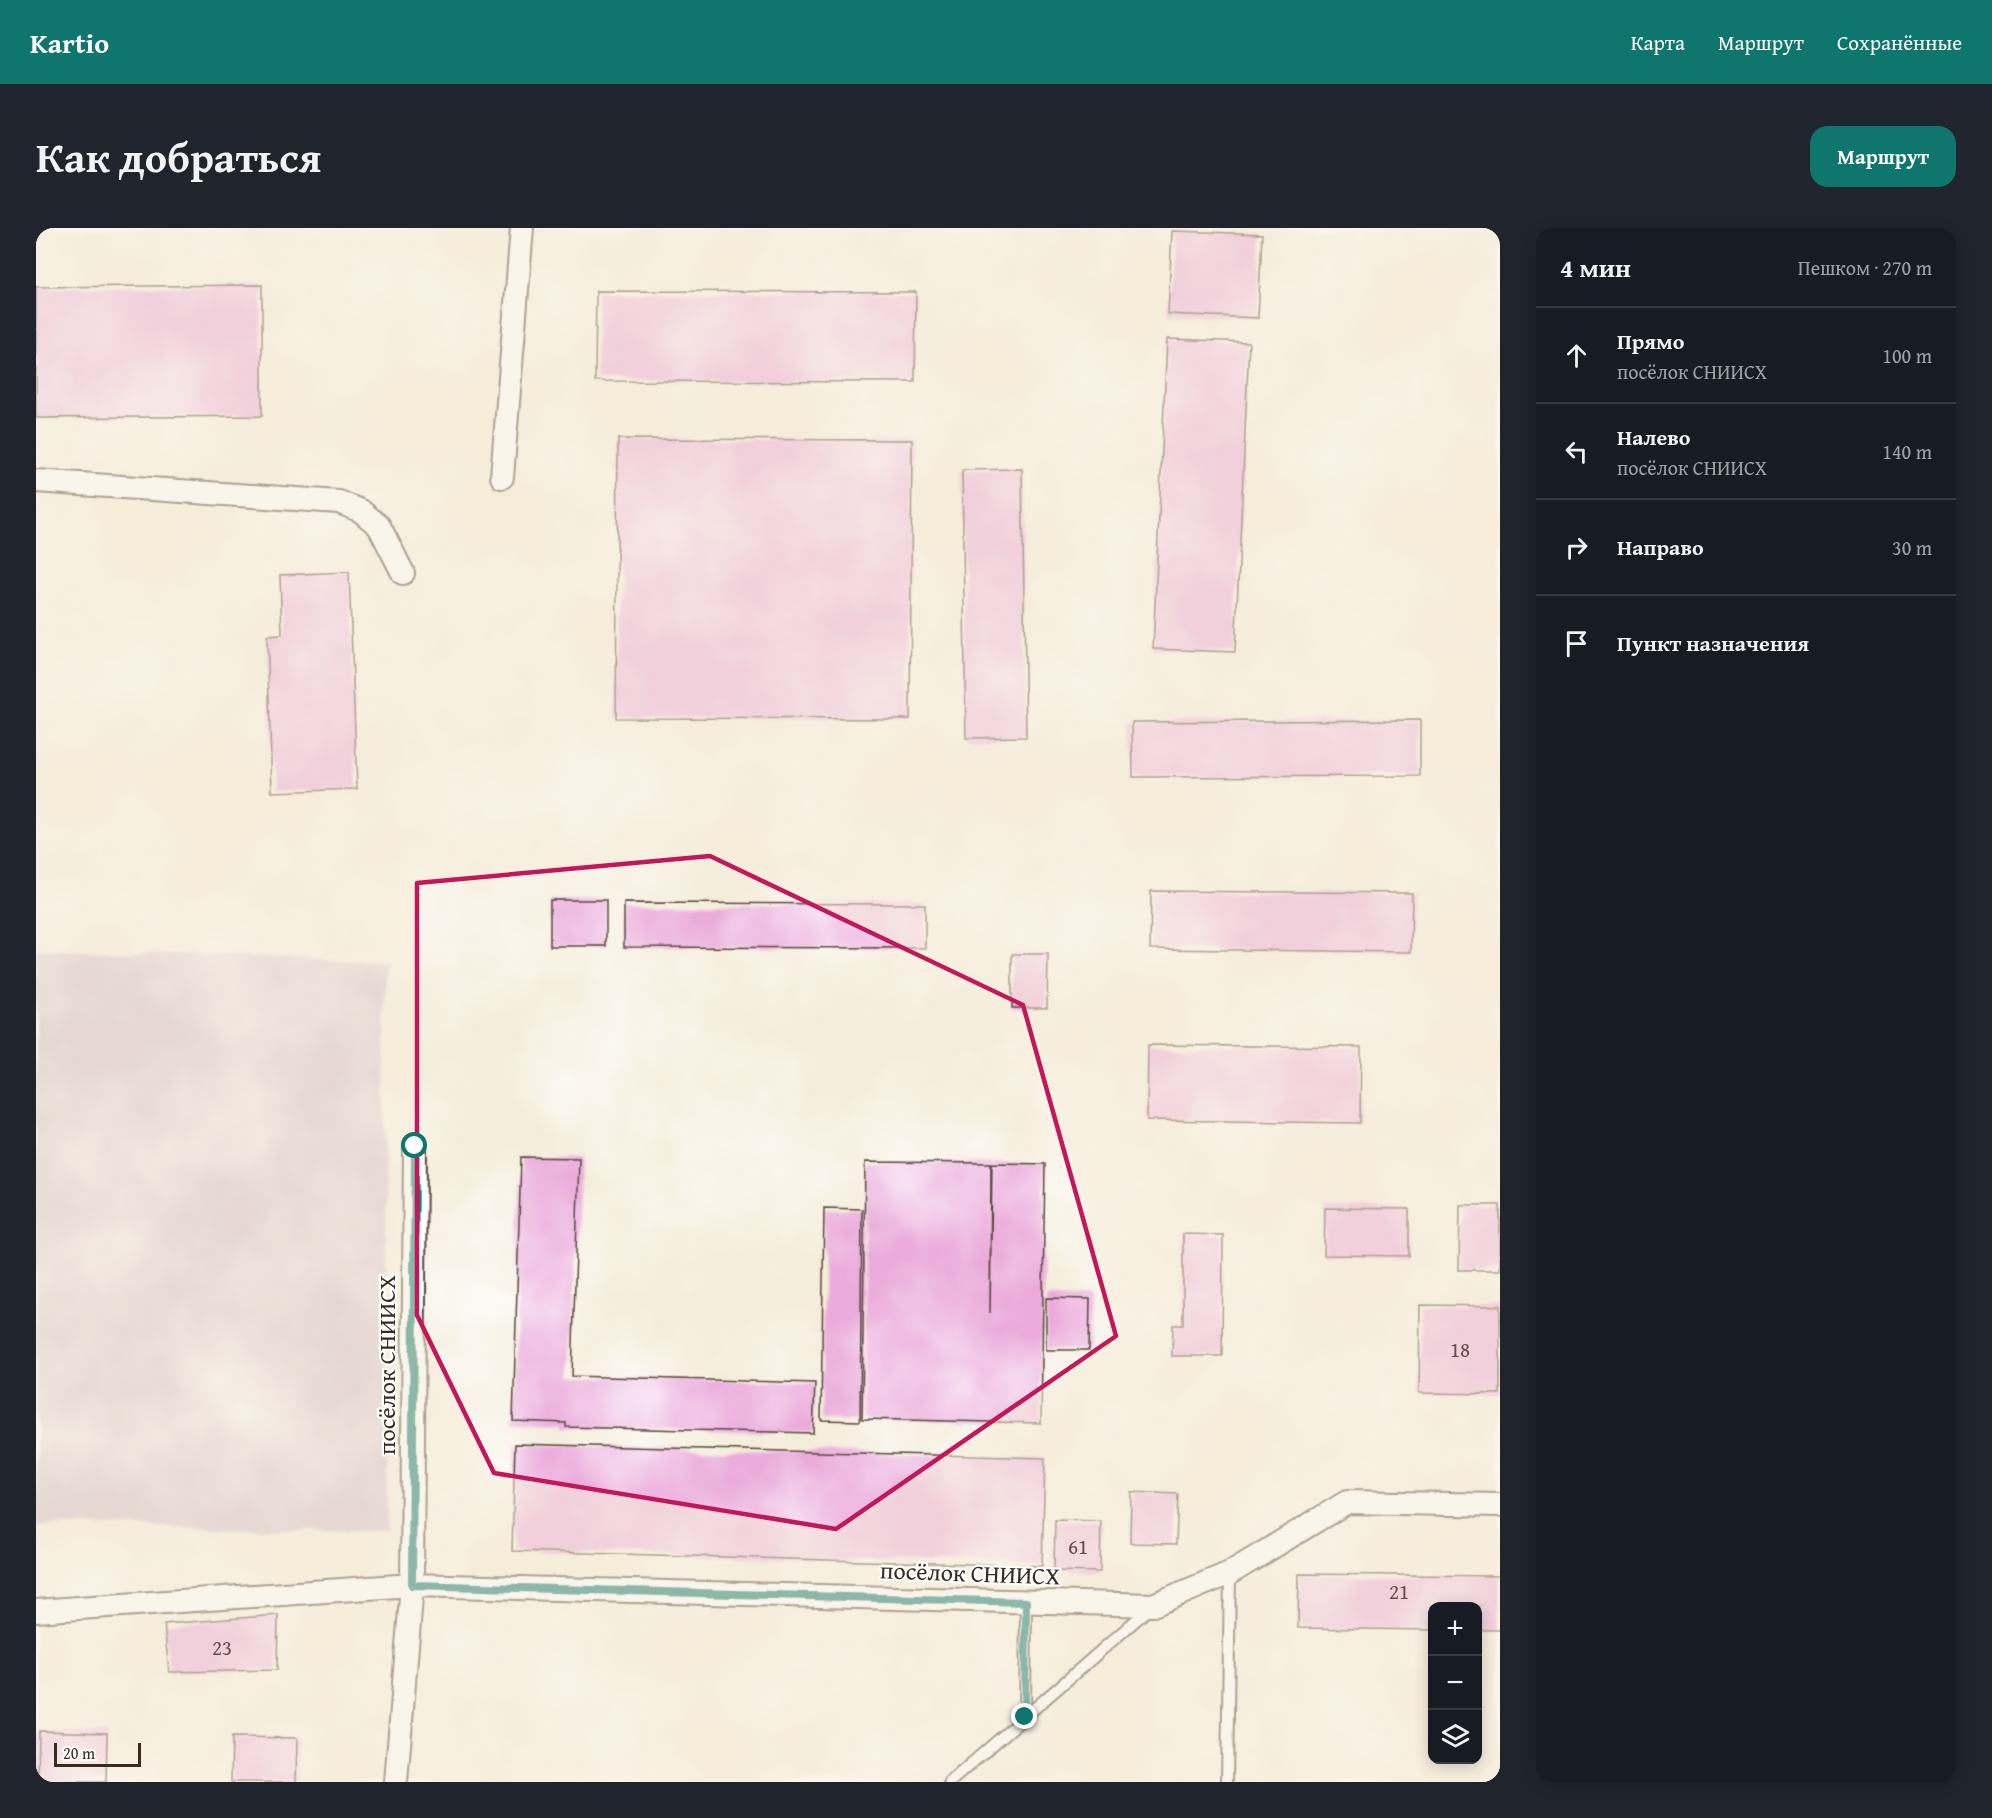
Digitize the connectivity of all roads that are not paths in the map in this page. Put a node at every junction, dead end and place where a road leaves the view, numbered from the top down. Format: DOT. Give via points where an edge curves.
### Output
graph roads {
  1 [pos="522,228"];
  2 [pos="502,477"];
  3 [pos="36,481"];
  4 [pos="403,573"];
  5 [pos="415,1146"];
  6 [pos="1500,1505"];
  7 [pos="1230,1573"];
  8 [pos="412,1585"];
  9 [pos="1026,1602"];
  10 [pos="1154,1605"];
  11 [pos="36,1611"];
  12 [pos="1025,1717"];
  13 [pos="396,1782"];
  14 [pos="951,1782"];
  15 [pos="1227,1782"];
  1 -- 2 [label="street"];
  3 -- 4 [label="street" via="339,502 361,511 379,526"];
  5 -- 8 [label="street, посёлок СНИИСХ"];
  6 -- 7 [label="street, посёлок СНИИСХ" via="1347,1502"];
  7 -- 10 [label="street, посёлок СНИИСХ"];
  7 -- 15 [label="lane"];
  8 -- 9 [label="street, посёлок СНИИСХ"];
  8 -- 11 [label="street, посёлок СНИИСХ"];
  8 -- 13 [label="street, посёлок СНИИСХ"];
  9 -- 10 [label="street, посёлок СНИИСХ"];
  9 -- 12 [label="lane"];
  10 -- 12 [label="lane"];
  12 -- 14 [label="lane"];
}
